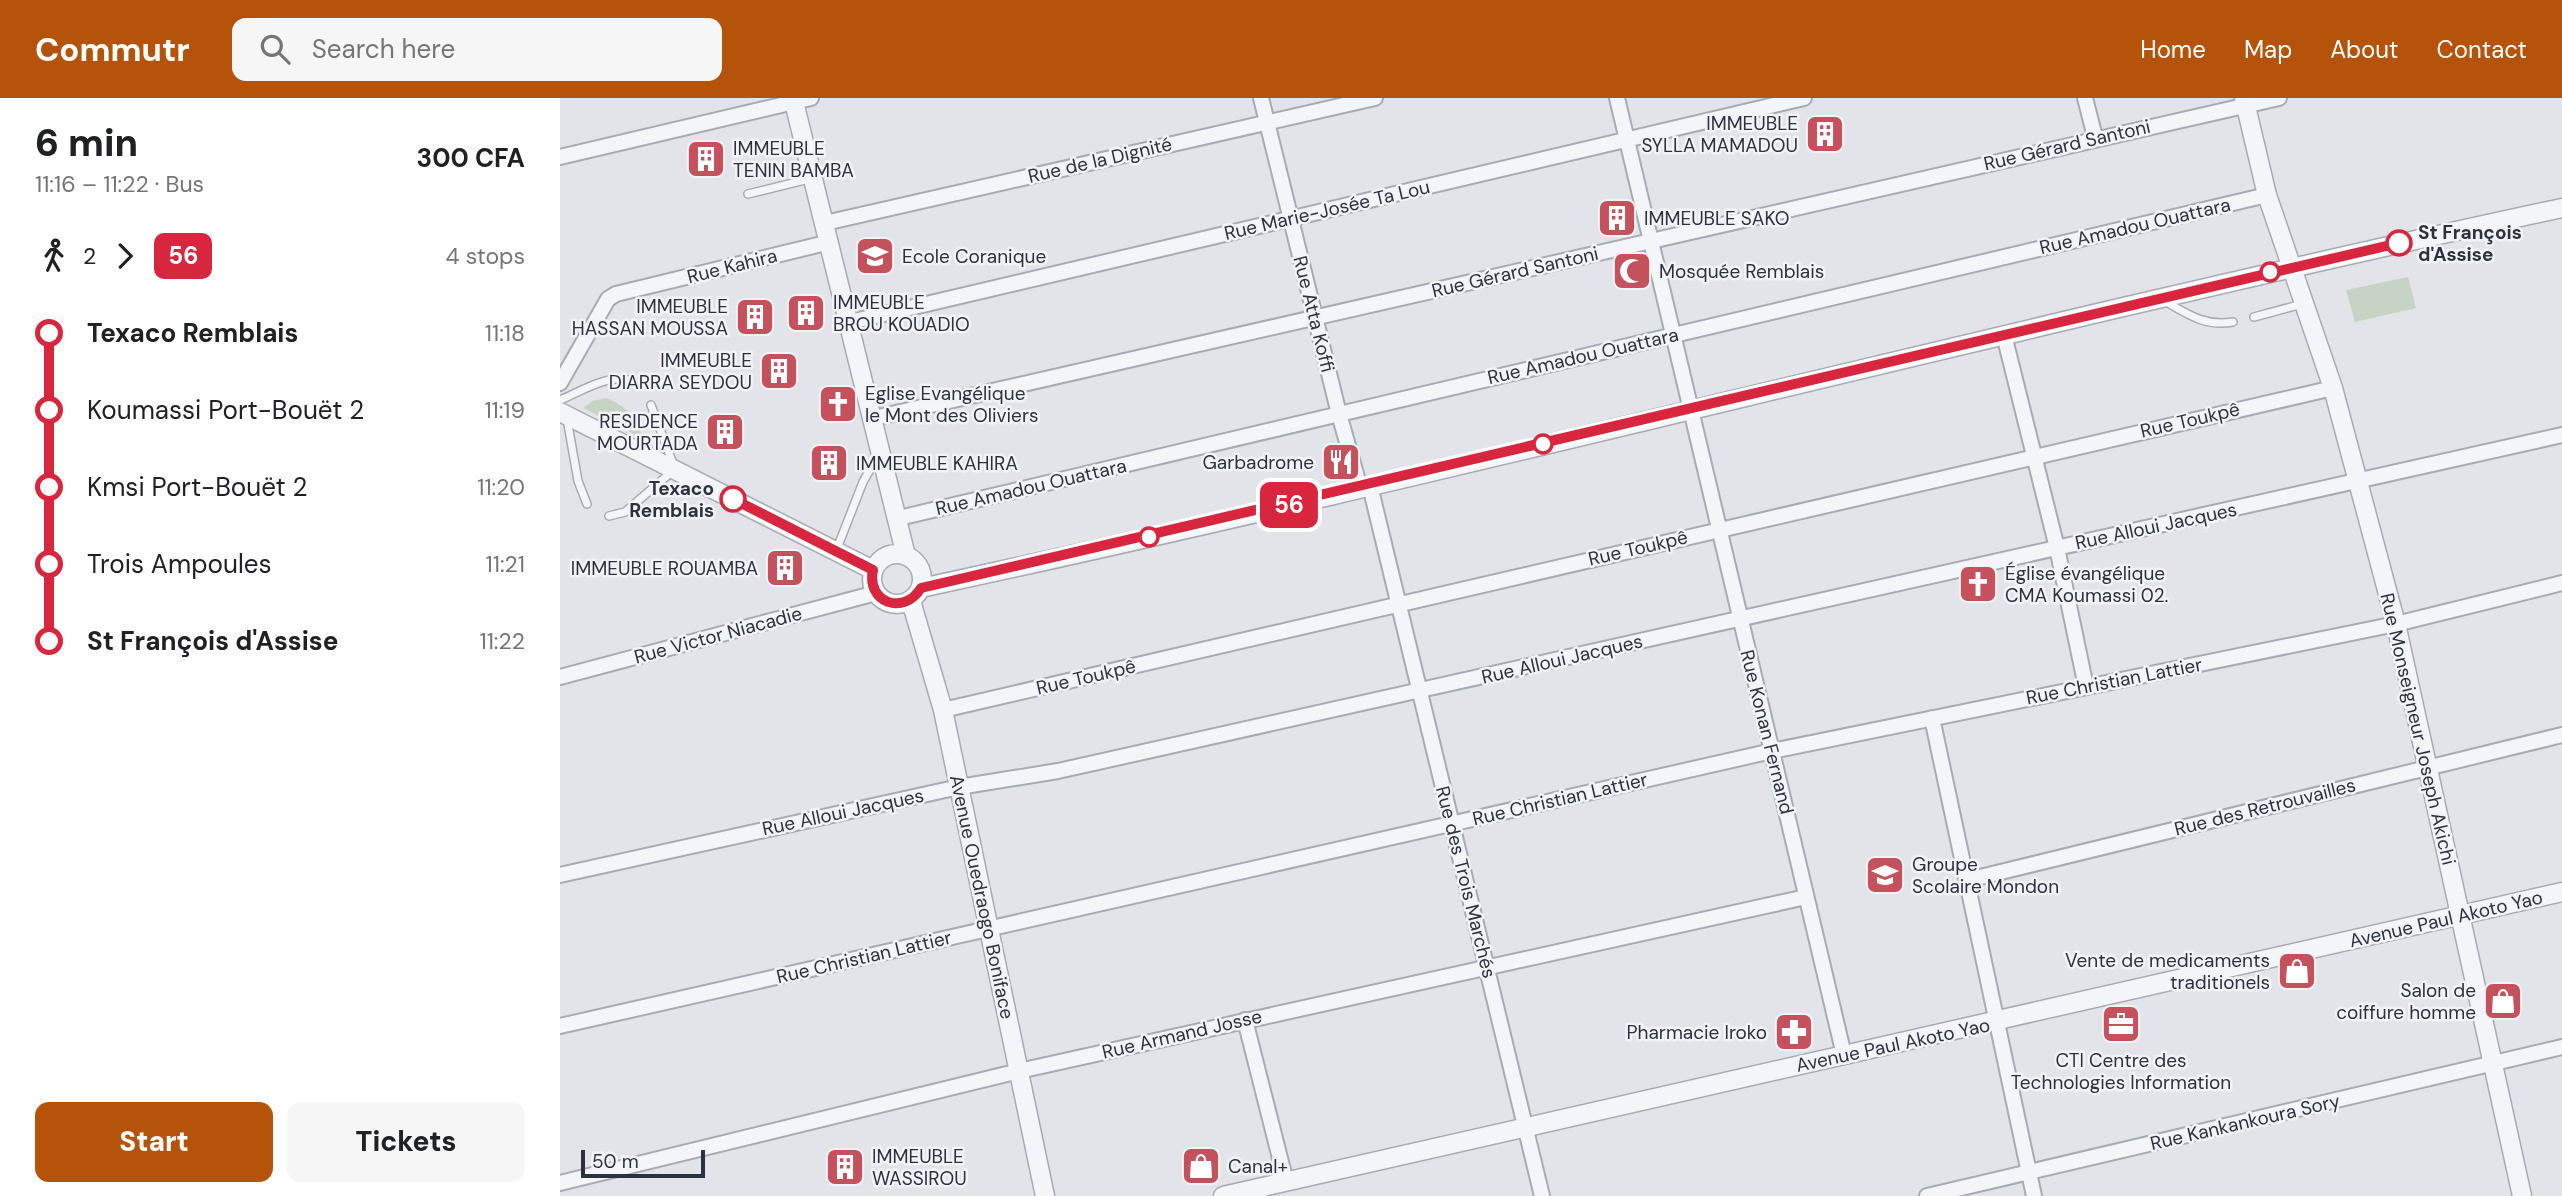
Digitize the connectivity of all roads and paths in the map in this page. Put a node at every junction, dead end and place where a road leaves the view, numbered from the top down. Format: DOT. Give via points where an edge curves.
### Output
graph roads {
  1 [pos="1261,98"];
  2 [pos="1375,98"];
  3 [pos="1617,98"];
  4 [pos="1804,98"];
  5 [pos="2084,98"];
  6 [pos="2278,98"];
  7 [pos="799,99"];
  8 [pos="2245,102"];
  9 [pos="1267,123"];
  10 [pos="2095,137"];
  11 [pos="1626,140"];
  12 [pos="560,157"];
  13 [pos="813,178"];
  14 [pos="748,194"];
  15 [pos="2267,195"];
  16 [pos="2562,208"];
  17 [pos="1290,219"];
  18 [pos="825,223"];
  19 [pos="1650,241"];
  20 [pos="830,242"];
  21 [pos="2290,268"];
  22 [pos="2161,298"];
  23 [pos="2302,304"];
  24 [pos="1316,317"];
  25 [pos="2254,317"];
  26 [pos="850,321"];
  27 [pos="2233,322"];
  28 [pos="1672,335"];
  29 [pos="2004,335"];
  30 [pos="560,383"];
  31 [pos="639,384"];
  32 [pos="2333,388"];
  33 [pos="651,405"];
  34 [pos="562,409"];
  35 [pos="1689,409"];
  36 [pos="1339,414"];
  37 [pos="874,418"];
  38 [pos="2562,435"];
  39 [pos="881,450"];
  40 [pos="2034,455"];
  41 [pos="675,469"];
  42 [pos="2357,482"];
  43 [pos="1365,487"];
  44 [pos="587,504"];
  45 [pos="609,516"];
  46 [pos="899,518"];
  47 [pos="1718,529"];
  48 [pos="2057,548"];
  49 [pos="836,551"];
  50 [pos="906,556"];
  51 [pos="873,570"];
  52 [pos="2562,583"];
  53 [pos="876,593"];
  54 [pos="916,595"];
  55 [pos="1399,605"];
  56 [pos="1739,619"];
  57 [pos="2396,624"];
  58 [pos="560,677"];
  59 [pos="2086,687"];
  60 [pos="1421,691"];
  61 [pos="943,710"];
  62 [pos="1932,718"];
  63 [pos="2562,735"];
  64 [pos="1772,751"];
  65 [pos="2426,767"];
  66 [pos="959,787"];
  67 [pos="1450,823"];
  68 [pos="560,875"];
  69 [pos="1968,880"];
  70 [pos="2562,892"];
  71 [pos="1806,897"];
  72 [pos="2461,916"];
  73 [pos="989,929"];
  74 [pos="1486,966"];
  75 [pos="1245,1020"];
  76 [pos="1997,1021"];
  77 [pos="560,1027"];
  78 [pos="2562,1048"];
  79 [pos="1844,1055"];
  80 [pos="2494,1063"];
  81 [pos="1019,1071"];
  82 [pos="1527,1126"];
  83 [pos="2028,1172"];
  84 [pos="1286,1182"];
  85 [pos="560,1183"];
  86 [pos="1045,1196"];
  87 [pos="1223,1196"];
  88 [pos="1542,1196"];
  89 [pos="1927,1196"];
  90 [pos="2034,1196"];
  91 [pos="2522,1196"];
  1 -- 9 [label="street, Rue Atta Koffi"];
  2 -- 9 [label="street, Rue de la Dignité"];
  3 -- 11 [label="street, Rue Konan Fernand"];
  4 -- 11 [label="street, Rue Marie-Josée Ta Lou"];
  5 -- 10 [label="street"];
  6 -- 8 [label="street, Rue Gérard Santoni"];
  7 -- 12 [label="street"];
  7 -- 13 [label="street"];
  8 -- 10 [label="street, Rue Gérard Santoni"];
  8 -- 15 [label="street, Rue Monseigneur Joseph Akichi"];
  9 -- 17 [label="street, Rue Atta Koffi"];
  9 -- 18 [label="street, Rue de la Dignité"];
  10 -- 19 [label="street, Rue Gérard Santoni"];
  11 -- 17 [label="street, Rue Marie-Josée Ta Lou"];
  11 -- 19 [label="street, Rue Konan Fernand"];
  13 -- 14 [label="lane"];
  13 -- 18 [label="street"];
  15 -- 21 [label="street, Rue Monseigneur Joseph Akichi"];
  15 -- 28 [label="street, Rue Amadou Ouattara"];
  16 -- 21 [label="street"];
  17 -- 24 [label="street, Rue Atta Koffi"];
  17 -- 26 [label="street, Rue Marie-Josée Ta Lou"];
  18 -- 20 [label="street"];
  19 -- 24 [label="street, Rue Gérard Santoni"];
  19 -- 28 [label="street, Rue Konan Fernand"];
  20 -- 26 [label="street"];
  20 -- 30 [label="street, Rue Kahira" via="616,294 608,299"];
  21 -- 22 [label="street"];
  21 -- 23 [label="street, Rue Monseigneur Joseph Akichi"];
  22 -- 27 [label="lane" via="2200,320 2218,325"];
  22 -- 29 [label="street"];
  23 -- 25 [label="lane"];
  23 -- 32 [label="street, Rue Monseigneur Joseph Akichi"];
  24 -- 36 [label="street, Rue Atta Koffi"];
  24 -- 37 [label="street, Rue Gérard Santoni"];
  26 -- 37 [label="street"];
  28 -- 35 [label="street, Rue Konan Fernand"];
  28 -- 36 [label="street, Rue Amadou Ouattara"];
  29 -- 35 [label="street"];
  29 -- 40 [label="street"];
  31 -- 34 [label="lane" via="625,377 609,379"];
  32 -- 40 [label="street, Rue Toukpê"];
  32 -- 42 [label="street, Rue Monseigneur Joseph Akichi"];
  33 -- 41 [label="lane"];
  34 -- 41 [label="street"];
  34 -- 44 [label="lane"];
  35 -- 43 [label="street"];
  35 -- 47 [label="street, Rue Konan Fernand"];
  36 -- 43 [label="street, Rue Atta Koffi"];
  36 -- 46 [label="street, Rue Amadou Ouattara"];
  37 -- 39 [label="street"];
  38 -- 42 [label="street, Rue Alloui Jacques"];
  39 -- 46 [label="street"];
  39 -- 49 [label="lane" via="863,481"];
  40 -- 47 [label="street, Rue Toukpê"];
  40 -- 48 [label="street"];
  41 -- 45 [label="lane" via="625,512"];
  41 -- 49 [label="street"];
  42 -- 48 [label="street, Rue Alloui Jacques"];
  42 -- 57 [label="street, Rue Monseigneur Joseph Akichi"];
  43 -- 54 [label="street"];
  43 -- 55 [label="street, Rue des Trois Marchés"];
  46 -- 50 [label="street"];
  47 -- 55 [label="street, Rue Toukpê"];
  47 -- 56 [label="street, Rue Konan Fernand"];
  48 -- 56 [label="street, Rue Alloui Jacques"];
  48 -- 59 [label="street"];
  49 -- 51 [label="street"];
  50 -- 51 [label="street" via="890,554"];
  50 -- 54 [label="street" via="922,573"];
  51 -- 53 [label="street"];
  52 -- 57 [label="street, Rue Christian Lattier"];
  53 -- 54 [label="street" via="896,605"];
  53 -- 58 [label="street, Rue Victor Niacadie"];
  54 -- 61 [label="street, Avenue Ouedraogo Boniface"];
  55 -- 60 [label="street, Rue des Trois Marchés"];
  55 -- 61 [label="street, Rue Toukpê"];
  56 -- 60 [label="street, Rue Alloui Jacques"];
  56 -- 64 [label="street, Rue Konan Fernand"];
  57 -- 59 [label="street, Rue Christian Lattier"];
  57 -- 65 [label="street, Rue Monseigneur Joseph Akichi"];
  59 -- 62 [label="street, Rue Christian Lattier"];
  60 -- 66 [label="street, Rue Alloui Jacques" via="1058,771"];
  60 -- 67 [label="street, Rue des Trois Marchés"];
  61 -- 66 [label="street, Avenue Ouedraogo Boniface"];
  62 -- 64 [label="street, Rue Christian Lattier"];
  62 -- 69 [label="street"];
  63 -- 65 [label="street, Rue des Retrouvailles"];
  64 -- 67 [label="street, Rue Christian Lattier"];
  64 -- 71 [label="street, Rue Konan Fernand"];
  65 -- 69 [label="street, Rue des Retrouvailles"];
  65 -- 72 [label="street, Rue Monseigneur Joseph Akichi"];
  66 -- 68 [label="street, Rue Alloui Jacques"];
  66 -- 73 [label="street, Avenue Ouedraogo Boniface"];
  67 -- 73 [label="street, Rue Christian Lattier"];
  67 -- 74 [label="street, Rue des Trois Marchés"];
  69 -- 76 [label="street"];
  70 -- 72 [label="street, Avenue Paul Akoto Yao"];
  71 -- 74 [label="street, Rue Armand Josse"];
  71 -- 79 [label="street, Rue Konan Fernand"];
  72 -- 76 [label="street, Avenue Paul Akoto Yao"];
  72 -- 80 [label="street, Rue Monseigneur Joseph Akichi"];
  73 -- 77 [label="street, Rue Christian Lattier"];
  73 -- 81 [label="street, Avenue Ouedraogo Boniface"];
  74 -- 75 [label="street, Rue Armand Josse"];
  74 -- 82 [label="street, Rue des Trois Marchés"];
  75 -- 81 [label="street, Rue Armand Josse"];
  75 -- 84 [label="street"];
  76 -- 79 [label="street, Avenue Paul Akoto Yao"];
  76 -- 83 [label="street"];
  78 -- 80 [label="street, Rue Kankankoura Sory"];
  79 -- 82 [label="street, Avenue Paul Akoto Yao"];
  80 -- 83 [label="street, Rue Kankankoura Sory"];
  80 -- 91 [label="street, Rue Monseigneur Joseph Akichi"];
  81 -- 85 [label="street, Rue Armand Josse"];
  81 -- 86 [label="street, Avenue Ouedraogo Boniface"];
  82 -- 84 [label="street, Avenue Paul Akoto Yao"];
  82 -- 88 [label="street, Rue des Trois Marchés"];
  83 -- 89 [label="street, Rue Kankankoura Sory"];
  83 -- 90 [label="street"];
  84 -- 87 [label="street, Avenue Paul Akoto Yao"];
}
